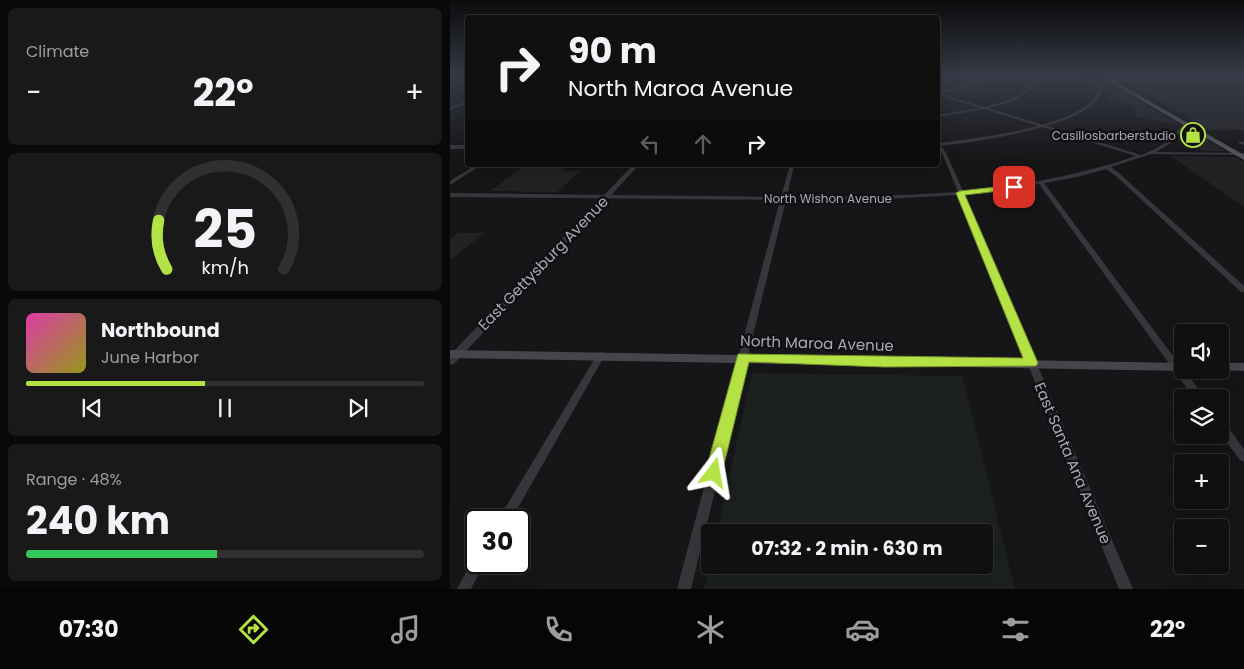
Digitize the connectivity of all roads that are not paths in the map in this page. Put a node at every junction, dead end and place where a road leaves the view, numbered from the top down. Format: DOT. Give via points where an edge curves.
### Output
graph roads {
  1 [pos="972,104"];
  2 [pos="994,104"];
  3 [pos="1089,104"];
  4 [pos="1151,104"];
  5 [pos="1152,104"];
  6 [pos="1159,104"];
  7 [pos="458,105"];
  8 [pos="465,105"];
  9 [pos="450,107"];
  10 [pos="984,108"];
  11 [pos="940,116"];
  12 [pos="1182,117"];
  13 [pos="1044,126"];
  14 [pos="1193,128"];
  15 [pos="940,145"];
  16 [pos="450,147"];
  17 [pos="465,147"];
  18 [pos="940,148"];
  19 [pos="1150,153"];
  20 [pos="1242,154"];
  21 [pos="1141,156"];
  22 [pos="476,167"];
  23 [pos="634,167"];
  24 [pos="791,167"];
  25 [pos="1107,167"];
  26 [pos="450,183"];
  27 [pos="1040,183"];
  28 [pos="960,193"];
  29 [pos="450,195"];
  30 [pos="606,197"];
  31 [pos="783,198"];
  32 [pos="1244,290"];
  33 [pos="602,355"];
  34 [pos="452,356"];
  35 [pos="743,357"];
  36 [pos="1174,359"];
  37 [pos="1032,363"];
  38 [pos="1174,367"];
  39 [pos="1229,367"];
  40 [pos="1244,367"];
  41 [pos="1229,436"];
  42 [pos="1244,456"];
  43 [pos="511,509"];
  44 [pos="472,574"];
  45 [pos="464,589"];
  46 [pos="684,589"];
  47 [pos="1126,589"];
  1 -- 10 [label="street"];
  2 -- 10 [label="street"];
  3 -- 13 [label="street" via="1070,117"];
  4 -- 14 [label="main road"];
  5 -- 12 [label="main road"];
  6 -- 12 [label="main road"];
  7 -- 8 [label="street"];
  7 -- 9 [label="street"];
  10 -- 11 [label="street"];
  10 -- 13 [label="street"];
  12 -- 20 [label="main road"];
  13 -- 15 [label="street"];
  13 -- 21 [label="street"];
  14 -- 19 [label="street, North Wishon Avenue" via="1181,128 1175,138"];
  14 -- 20 [label="main road"];
  16 -- 17 [label="street"];
  18 -- 28 [label="street, East Santa Ana Avenue"];
  19 -- 20 [label="street"];
  19 -- 21 [label="street, North Wishon Avenue"];
  21 -- 25 [label="street, North Wishon Avenue"];
  22 -- 26 [label="street"];
  23 -- 30 [label="street, East Gettysburg Avenue"];
  24 -- 31 [label="street"];
  25 -- 27 [label="street, North Wishon Avenue"];
  25 -- 32 [label="street"];
  27 -- 28 [label="street, North Wishon Avenue"];
  27 -- 36 [label="street"];
  28 -- 31 [label="street, North Wishon Avenue" via="886,198"];
  28 -- 37 [label="street, East Santa Ana Avenue"];
  29 -- 30 [label="street, North Wishon Avenue"];
  30 -- 31 [label="street, North Wishon Avenue"];
  30 -- 34 [label="street, East Gettysburg Avenue"];
  31 -- 35 [label="street"];
  33 -- 34 [label="main road, North Maroa Avenue"];
  33 -- 35 [label="main road, North Maroa Avenue"];
  33 -- 43 [label="street"];
  35 -- 37 [label="main road, North Maroa Avenue"];
  35 -- 46 [label="street"];
  37 -- 38 [label="main road, North Maroa Avenue"];
  37 -- 47 [label="street, East Santa Ana Avenue"];
  39 -- 40 [label="main road"];
  41 -- 42 [label="street"];
  44 -- 45 [label="street"];
}
